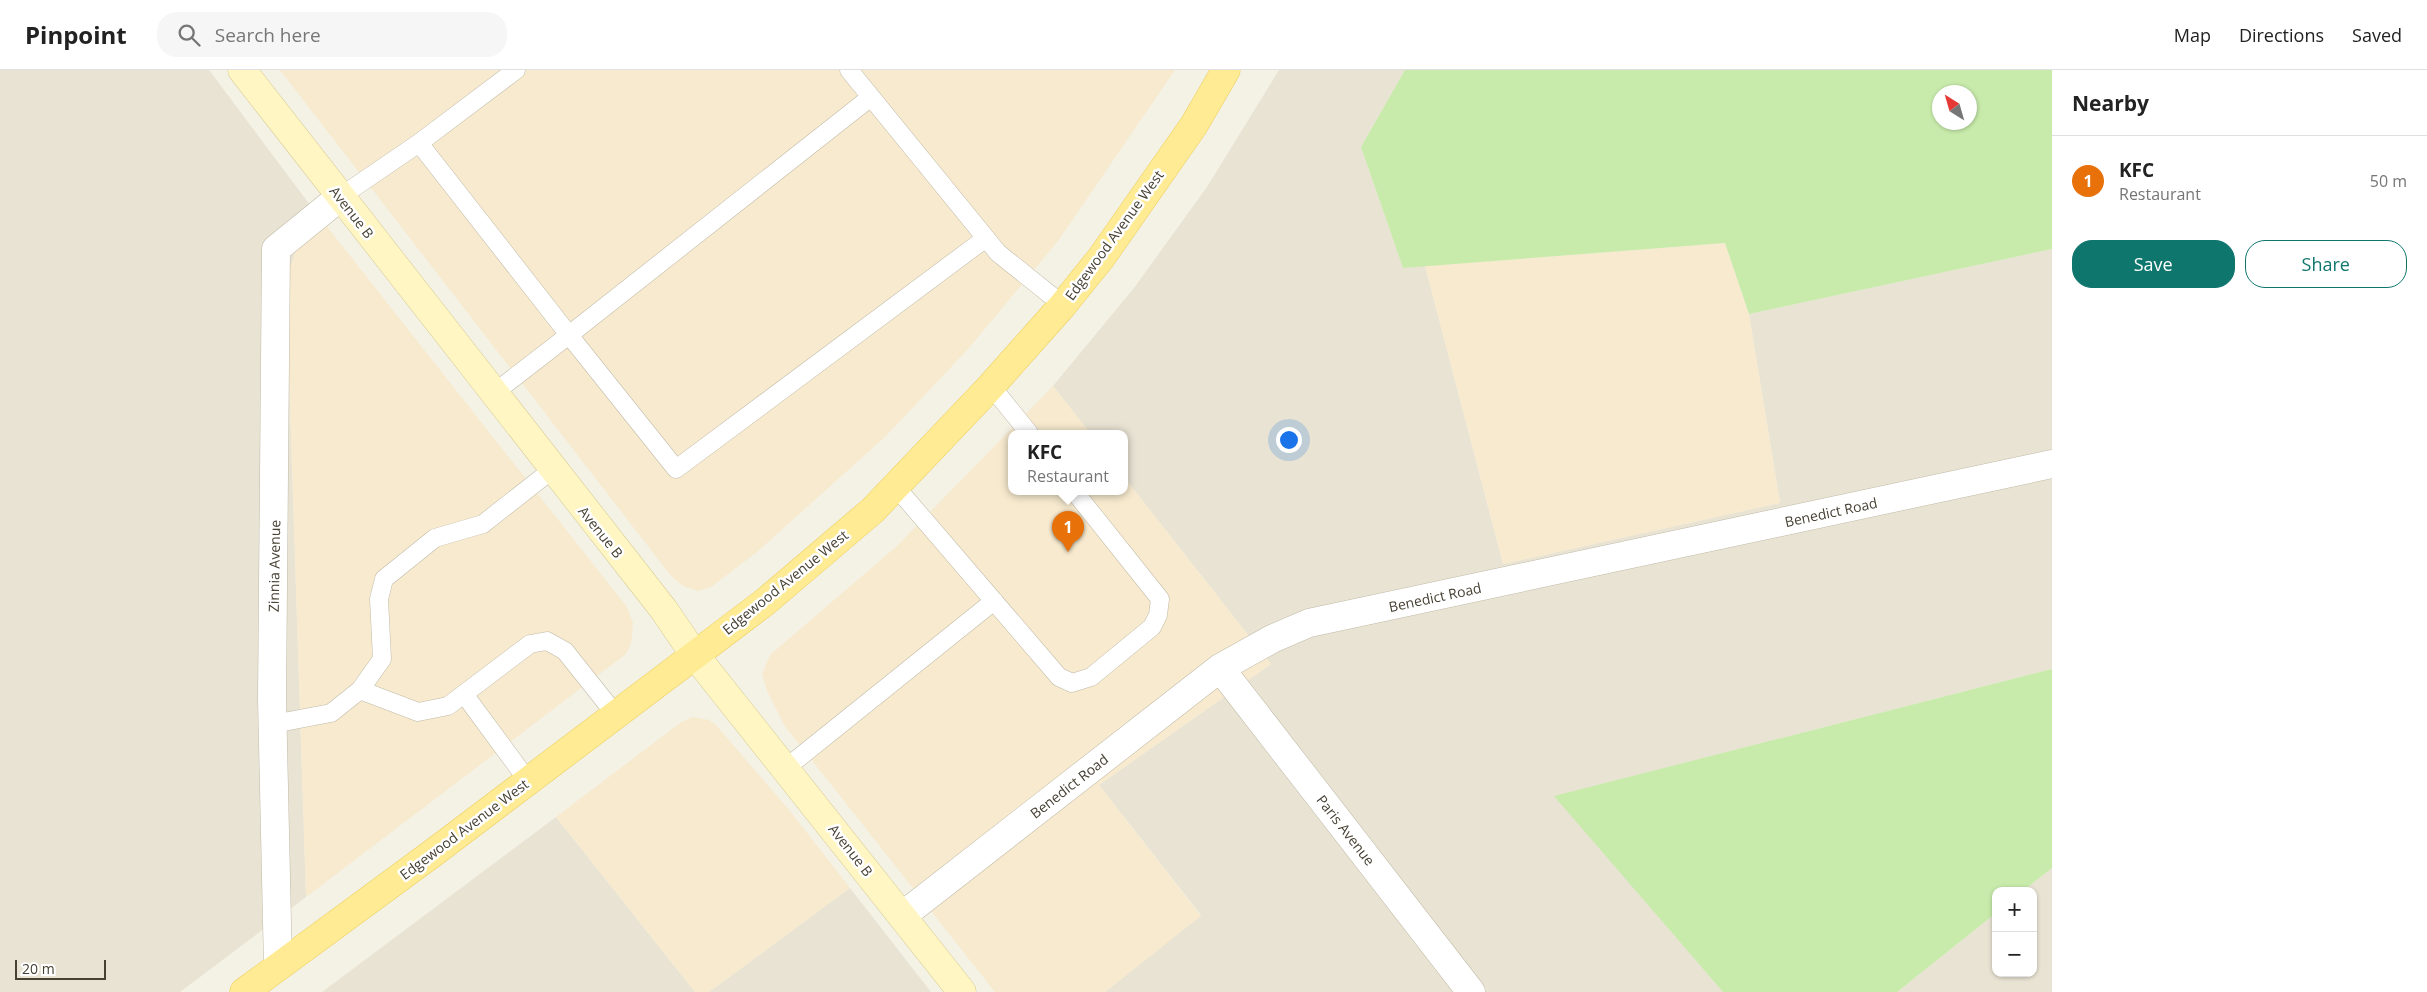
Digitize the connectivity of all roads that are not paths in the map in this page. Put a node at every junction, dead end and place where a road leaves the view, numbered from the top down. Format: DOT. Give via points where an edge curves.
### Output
graph roads {
  1 [pos="242,70"];
  2 [pos="516,70"];
  3 [pos="849,70"];
  4 [pos="1226,70"];
  5 [pos="871,97"];
  6 [pos="419,144"];
  7 [pos="340,197"];
  8 [pos="986,238"];
  9 [pos="1062,305"];
  10 [pos="569,335"];
  11 [pos="990,386"];
  12 [pos="494,394"];
  13 [pos="1027,430"];
  14 [pos="2052,464"];
  15 [pos="553,469"];
  16 [pos="896,487"];
  17 [pos="1077,495"];
  18 [pos="994,601"];
  19 [pos="694,654"];
  20 [pos="1220,668"];
  21 [pos="360,690"];
  22 [pos="464,694"];
  23 [pos="615,714"];
  24 [pos="272,724"];
  25 [pos="786,768"];
  26 [pos="528,781"];
  27 [pos="902,916"];
  28 [pos="278,966"];
  29 [pos="954,989"];
  30 [pos="244,992"];
  31 [pos="1471,992"];
  1 -- 7 [label="street, Avenue B"];
  2 -- 6 [label="lane"];
  3 -- 5 [label="lane"];
  4 -- 9 [label="main road, Edgewood Avenue West" via="1194,124 1101,258"];
  5 -- 8 [label="lane"];
  5 -- 10 [label="lane"];
  6 -- 7 [label="lane"];
  6 -- 10 [label="lane"];
  7 -- 12 [label="street, Avenue B"];
  7 -- 24 [label="street, Zinnia Avenue" via="276,249"];
  8 -- 9 [label="lane" via="998,253"];
  8 -- 10 [label="lane" via="676,470"];
  9 -- 11 [label="main road, Edgewood Avenue West"];
  10 -- 12 [label="lane"];
  11 -- 13 [label="lane"];
  11 -- 16 [label="main road, Edgewood Avenue West"];
  12 -- 15 [label="street, Avenue B"];
  14 -- 20 [label="street, Benedict Road" via="1309,623"];
  15 -- 19 [label="street, Avenue B" via="664,610"];
  15 -- 21 [label="lane" via="483,524 435,538 384,579 379,599 382,659"];
  16 -- 18 [label="lane"];
  16 -- 19 [label="main road, Edgewood Avenue West" via="765,602"];
  17 -- 18 [label="lane" via="1160,599 1152,627 1091,677 1072,683 1059,677"];
  18 -- 25 [label="lane"];
  19 -- 23 [label="main road, Edgewood Avenue West"];
  19 -- 25 [label="street, Avenue B"];
  20 -- 27 [label="street, Benedict Road"];
  20 -- 31 [label="street, Paris Avenue"];
  21 -- 22 [label="lane" via="418,712 448,706"];
  21 -- 24 [label="lane" via="331,712"];
  22 -- 23 [label="lane" via="530,644 547,641 565,651"];
  22 -- 26 [label="lane"];
  23 -- 26 [label="main road, Edgewood Avenue West"];
  24 -- 28 [label="street, Zinnia Avenue"];
  25 -- 27 [label="street, Avenue B"];
  26 -- 28 [label="main road, Edgewood Avenue West"];
  27 -- 29 [label="street, Avenue B"];
  28 -- 30 [label="main road, Edgewood Avenue West"];
}
